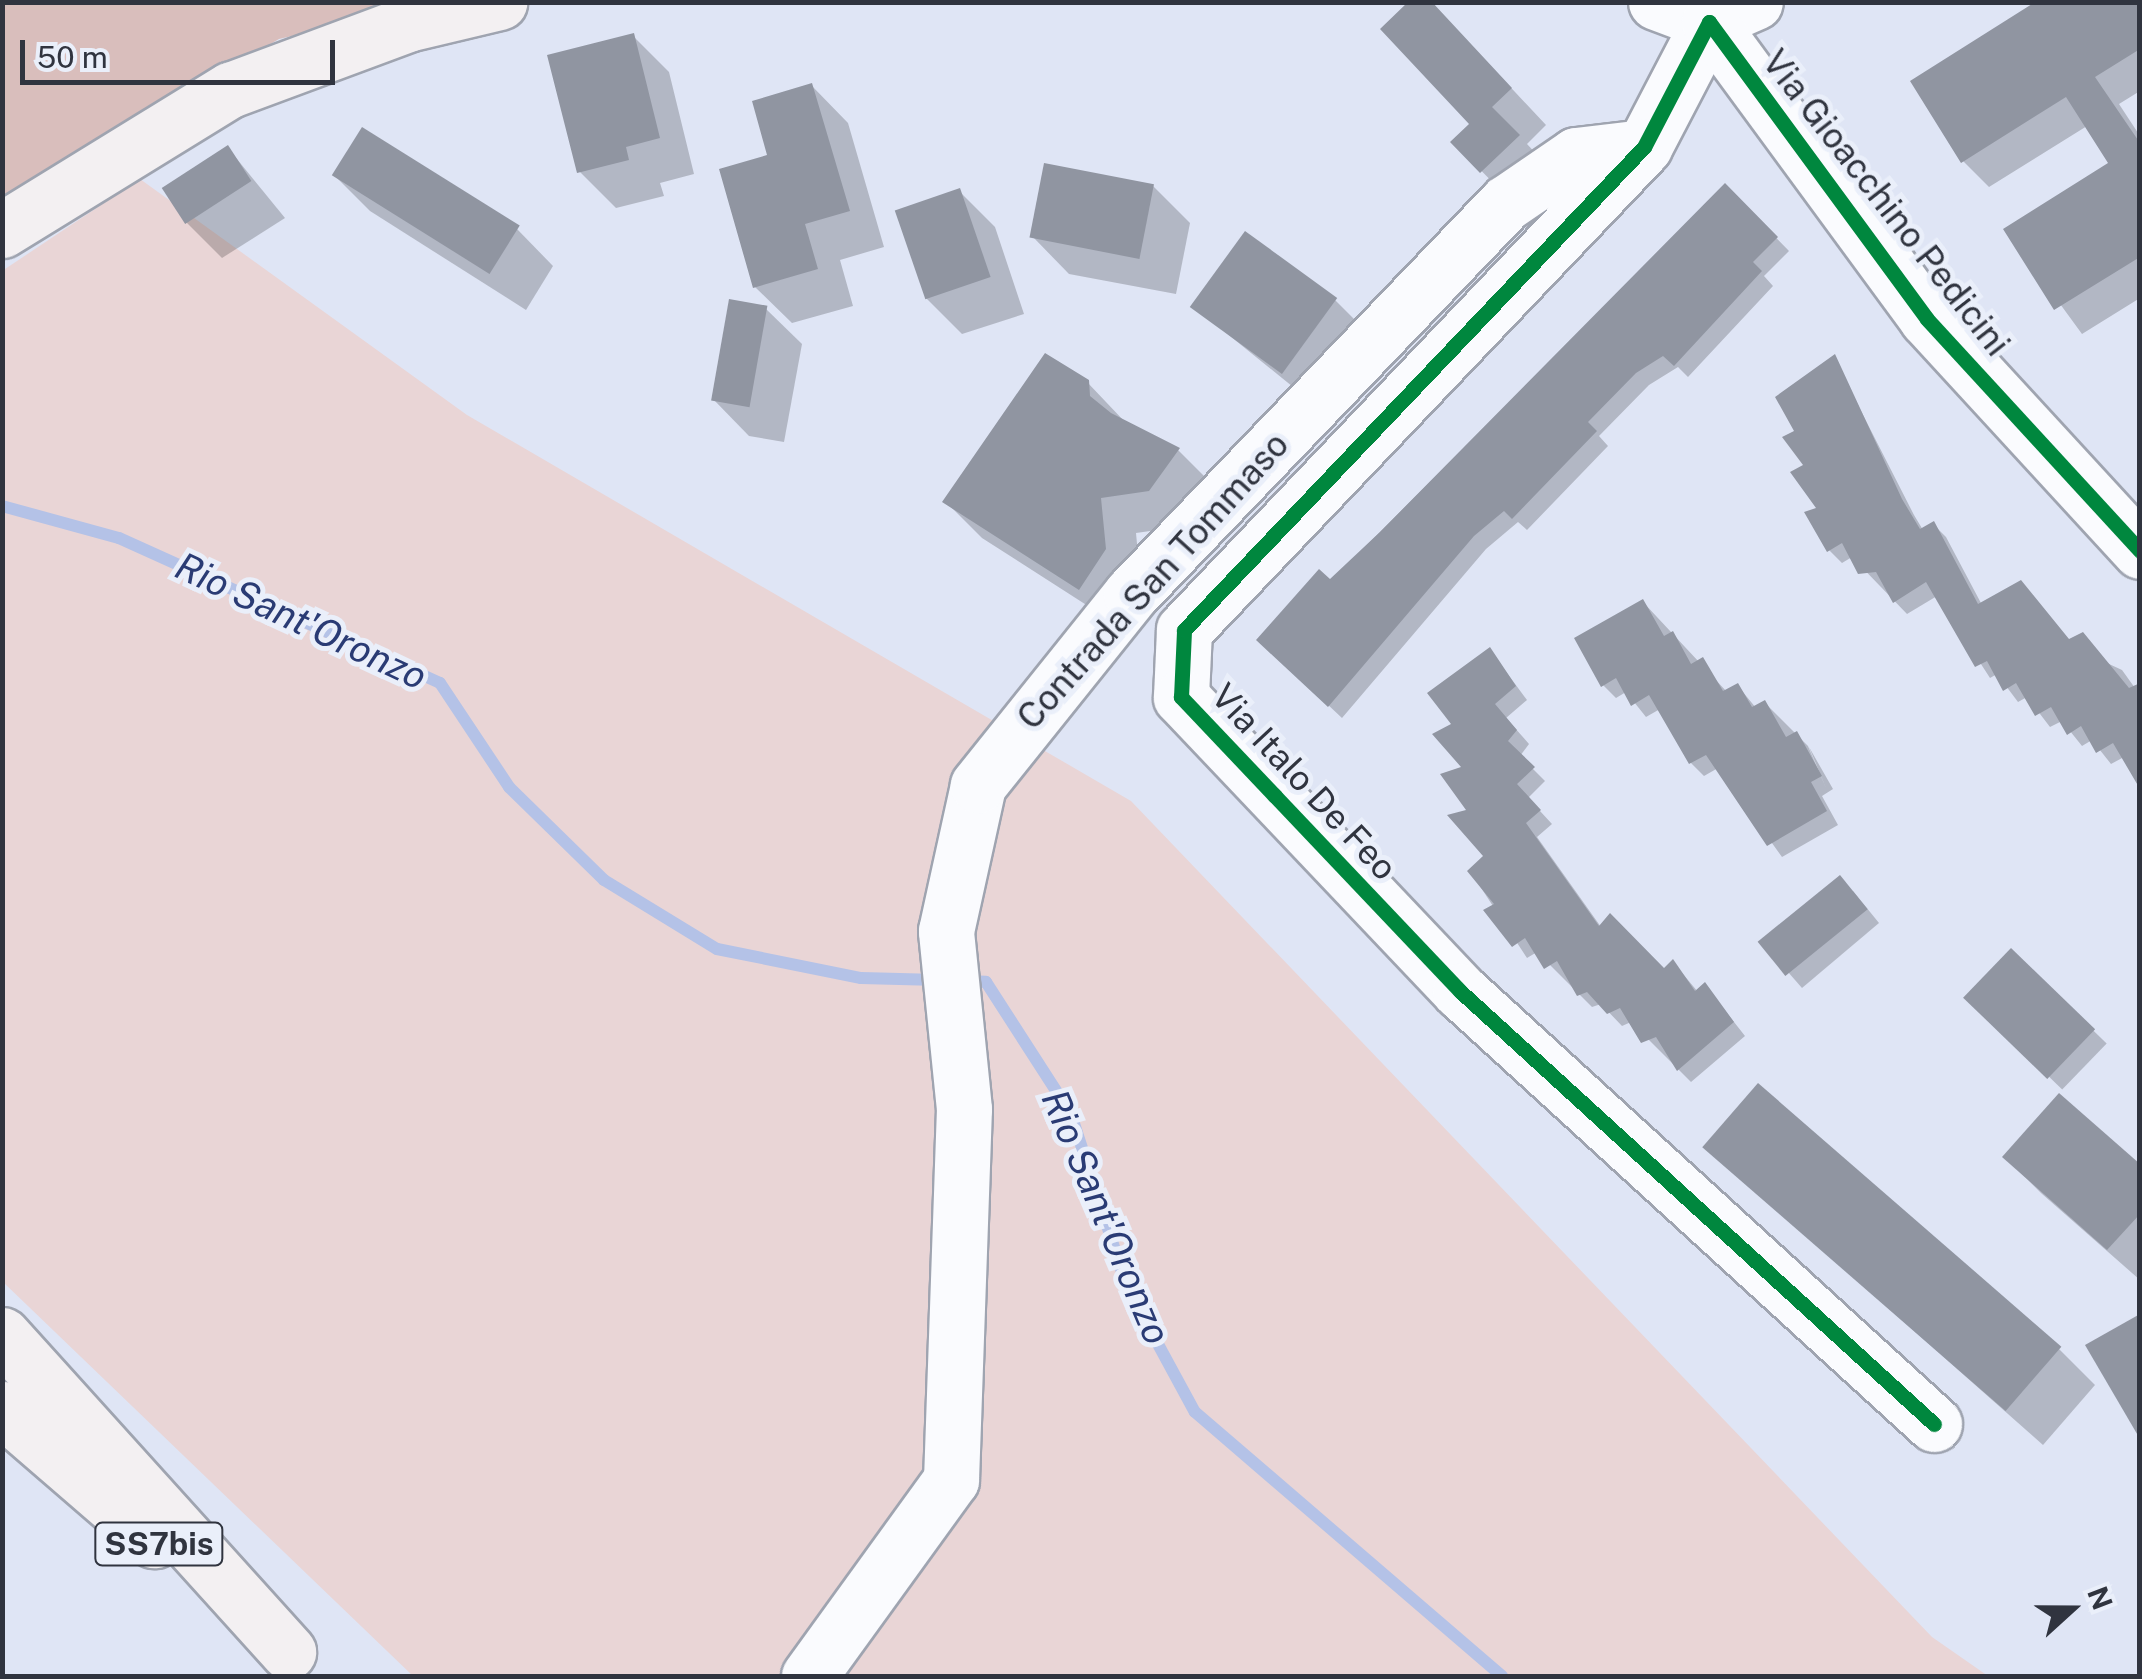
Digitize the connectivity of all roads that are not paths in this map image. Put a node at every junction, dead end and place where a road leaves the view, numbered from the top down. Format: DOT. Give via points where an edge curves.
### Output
graph roads {
  1 [pos="499,2"];
  2 [pos="1656,2"];
  3 [pos="1732,12"];
  4 [pos="1644,147"];
  5 [pos="2,230"];
  6 [pos="2140,551"];
  7 [pos="2,1335"];
  8 [pos="2,1409"];
  9 [pos="1934,1424"];
  10 [pos="303,1664"];
  11 [pos="809,1676"];
  1 -- 5 [label="main road" via="407,24 230,90"];
  2 -- 3 [label="street"];
  3 -- 4 [label="street, Via Italo De Feo"];
  3 -- 6 [label="street, Via Gioacchino Pedicini" via="1928,319"];
  4 -- 9 [label="street, Via Italo De Feo" via="1184,630 1181,696 1460,991"];
  4 -- 11 [label="street, Contrada San Tommaso" via="1576,155 1506,203 1131,594 978,786 946,930 964,1109 951,1480"];
  7 -- 10 [label="main road"];
  8 -- 10 [label="main road, SS7bis"];
}
